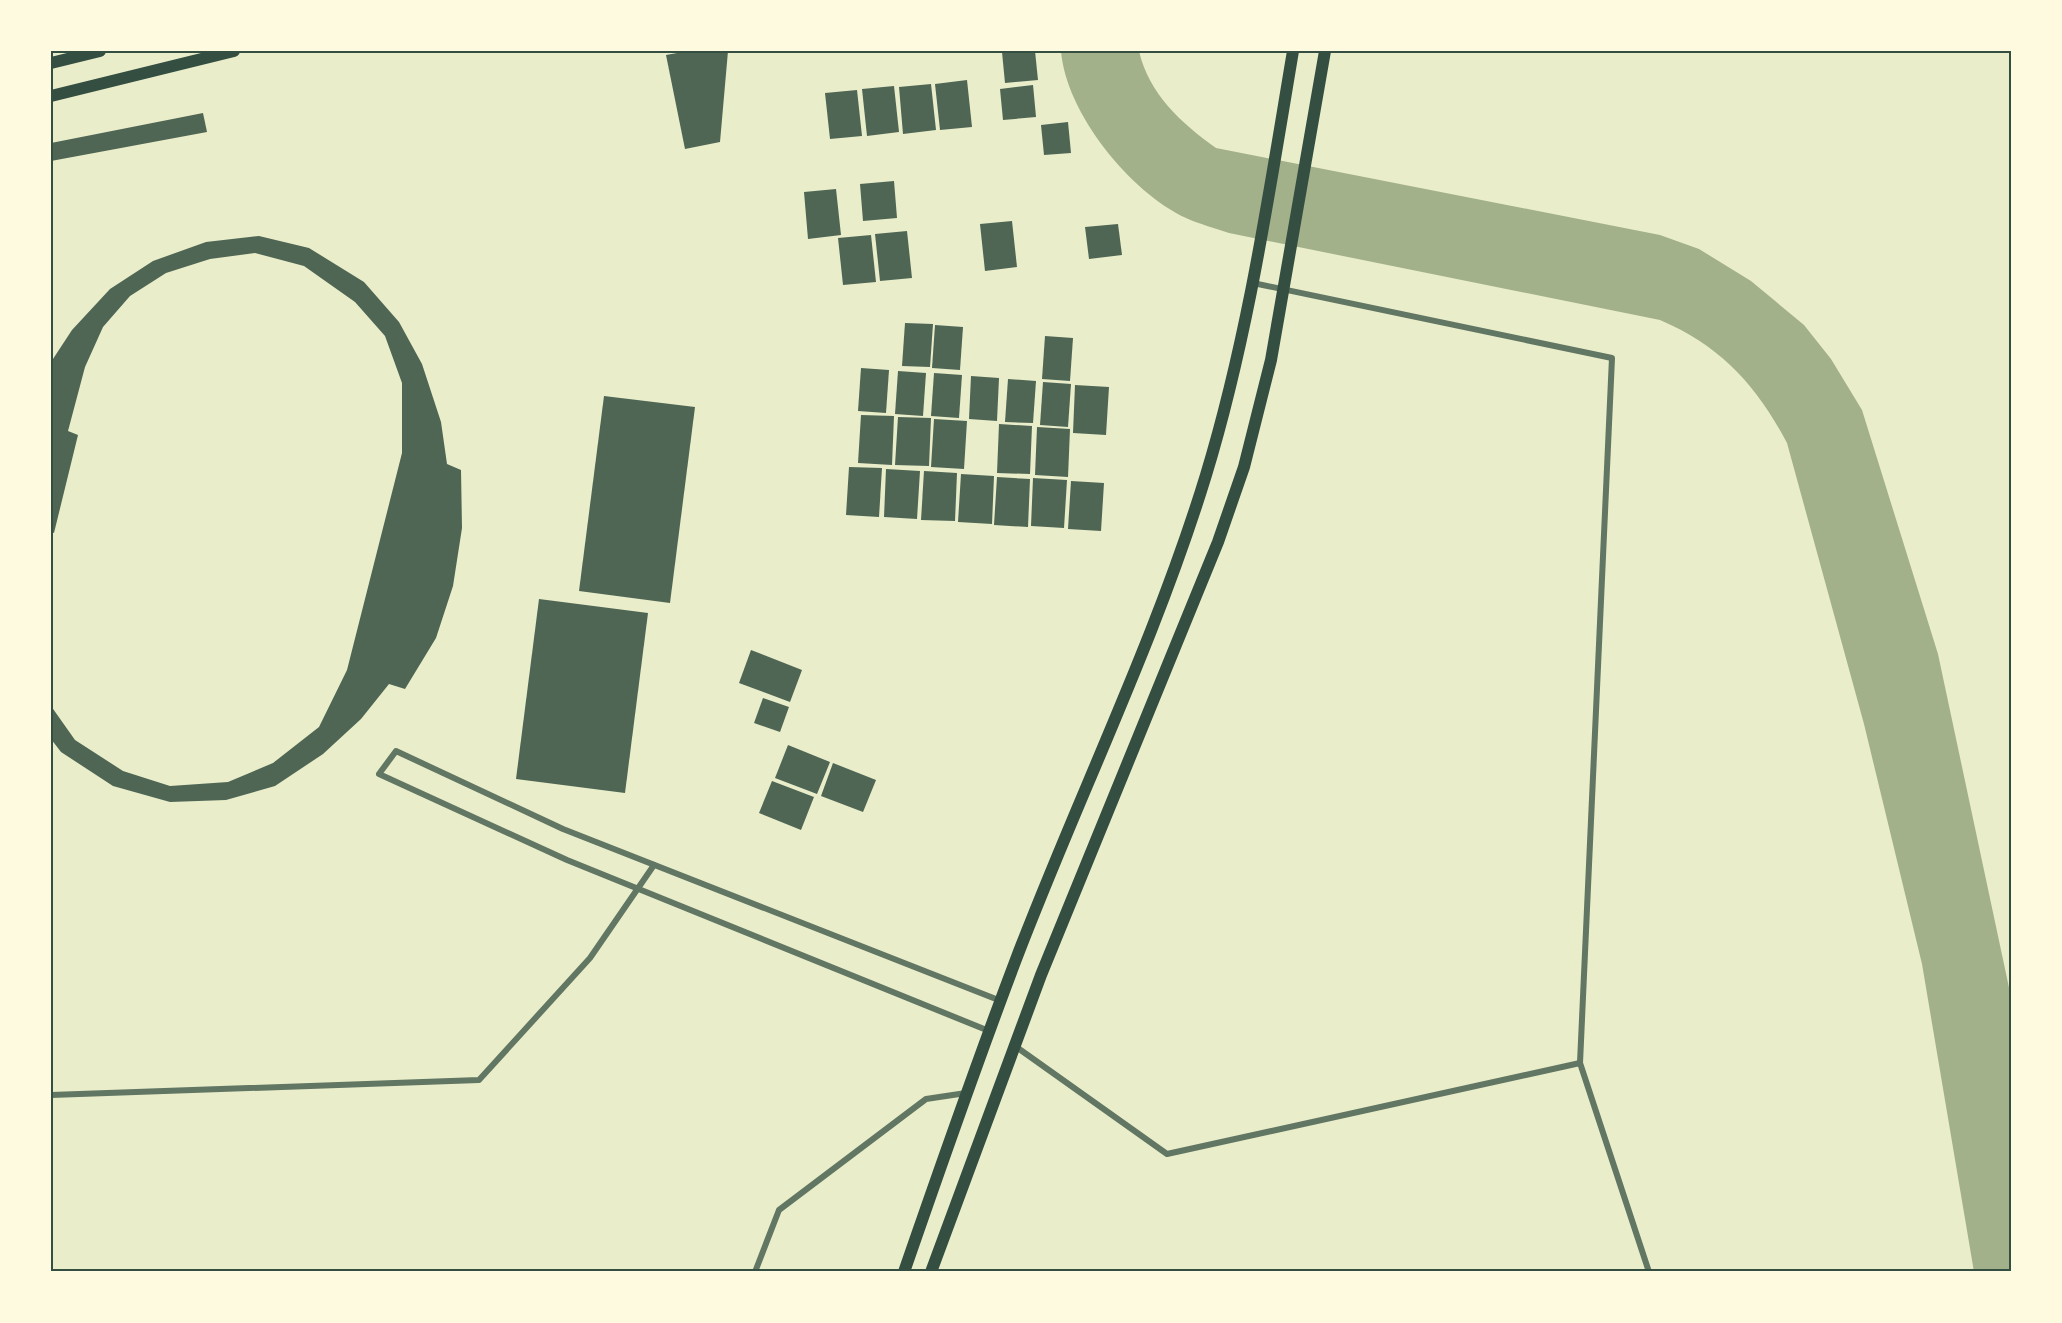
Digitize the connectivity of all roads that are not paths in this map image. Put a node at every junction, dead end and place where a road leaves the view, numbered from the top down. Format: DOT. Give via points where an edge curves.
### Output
graph roads {
  1 [pos="100,51"];
  2 [pos="234,51"];
  3 [pos="1293,51"];
  4 [pos="1325,51"];
  5 [pos="51,63"];
  6 [pos="51,96"];
  7 [pos="1251,283"];
  8 [pos="1284,289"];
  9 [pos="654,865"];
  10 [pos="637,889"];
  11 [pos="1002,1001"];
  12 [pos="989,1031"];
  13 [pos="1015,1046"];
  14 [pos="1580,1063"];
  15 [pos="966,1093"];
  16 [pos="51,1095"];
  17 [pos="755,1272"];
  18 [pos="904,1272"];
  19 [pos="931,1272"];
  20 [pos="1649,1272"];
  1 -- 5 [label="main road"];
  2 -- 6 [label="main road"];
  3 -- 7 [label="main road"];
  4 -- 8 [label="main road"];
  7 -- 8 [label="street"];
  7 -- 11 [label="main road" via="1222,421 1188,528"];
  8 -- 13 [label="main road" via="1257,419 1218,542"];
  8 -- 14 [label="street" via="1612,358"];
  9 -- 10 [label="street"];
  9 -- 10 [label="street" via="563,829 396,751 379,774"];
  9 -- 11 [label="street"];
  10 -- 12 [label="street"];
  10 -- 16 [label="street" via="590,958 479,1080"];
  11 -- 12 [label="main road"];
  12 -- 15 [label="main road"];
  13 -- 14 [label="street" via="1167,1154"];
  13 -- 19 [label="main road"];
  14 -- 20 [label="street"];
  15 -- 17 [label="street" via="926,1099 779,1210"];
  15 -- 18 [label="main road"];
}
